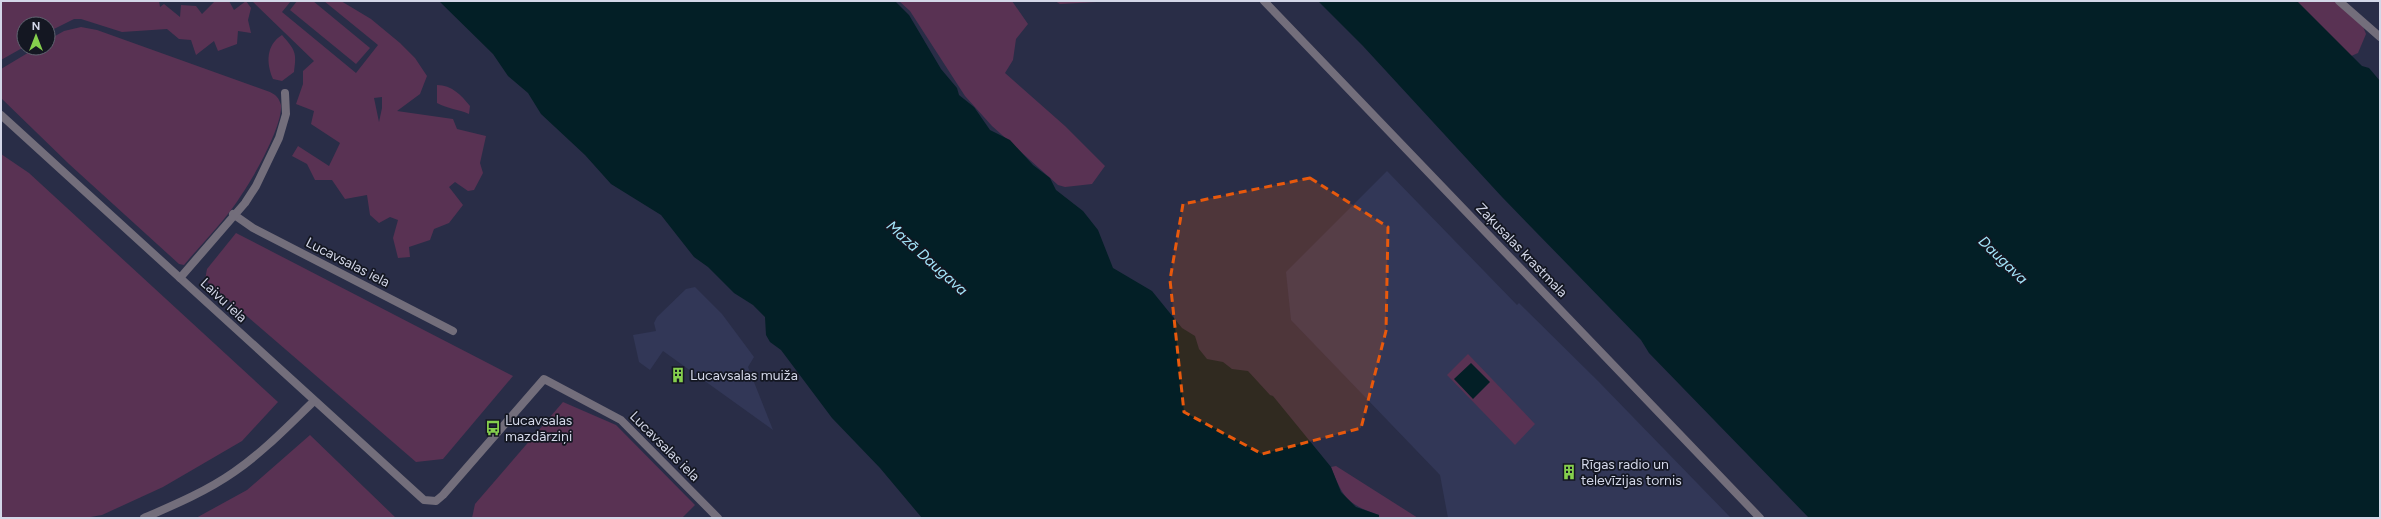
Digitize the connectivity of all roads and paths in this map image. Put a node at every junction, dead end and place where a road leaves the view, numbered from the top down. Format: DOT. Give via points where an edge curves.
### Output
graph roads {
  1 [pos="1264,1"];
  2 [pos="2339,1"];
  3 [pos="2380,37"];
  4 [pos="285,93"];
  5 [pos="1,115"];
  6 [pos="233,214"];
  7 [pos="180,278"];
  8 [pos="453,331"];
  9 [pos="544,379"];
  10 [pos="314,401"];
  11 [pos="144,518"];
  12 [pos="718,518"];
  13 [pos="1760,518"];
  1 -- 13 [label="street, Zaķusalas krastmala"];
  2 -- 3 [label="street"];
  4 -- 6 [label="street" via="286,114 279,138 256,186 245,203"];
  5 -- 7 [label="street, Laivu iela"];
  6 -- 7 [label="street"];
  6 -- 8 [label="street, Lucavsalas iela" via="253,228"];
  7 -- 10 [label="street, Laivu iela"];
  9 -- 10 [label="street, Laivu iela" via="443,495 430,502 414,492"];
  9 -- 12 [label="street, Lucavsalas iela" via="621,420"];
  10 -- 11 [label="street" via="233,473"];
}
